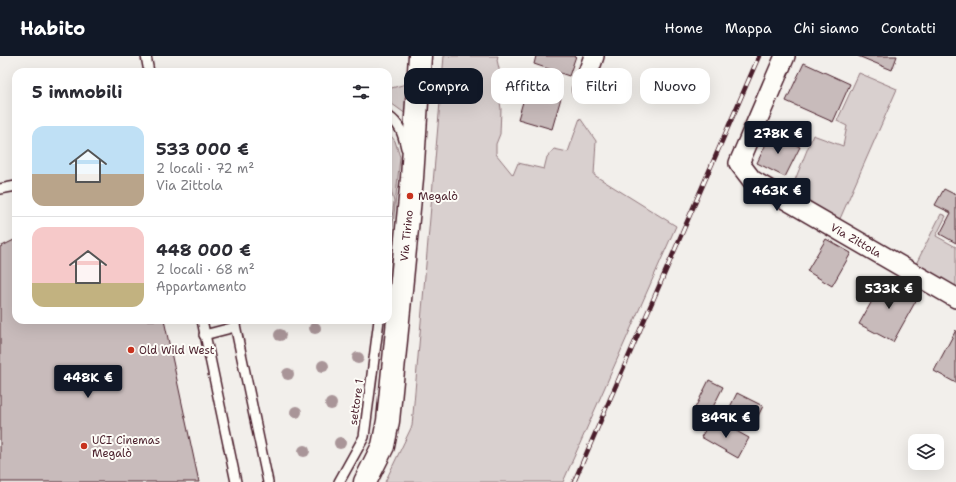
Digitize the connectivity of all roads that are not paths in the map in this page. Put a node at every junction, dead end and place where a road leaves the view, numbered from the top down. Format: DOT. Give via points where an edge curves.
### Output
graph roads {
  1 [pos="146,56"];
  2 [pos="420,56"];
  3 [pos="594,56"];
  4 [pos="785,56"];
  5 [pos="148,68"];
  6 [pos="590,68"];
  7 [pos="392,119"];
  8 [pos="412,178"];
  9 [pos="12,187"];
  10 [pos="0,189"];
  11 [pos="956,298"];
  12 [pos="203,324"];
  13 [pos="232,324"];
  14 [pos="235,324"];
  15 [pos="378,324"];
  16 [pos="204,334"];
  17 [pos="236,482"];
  18 [pos="268,482"];
  19 [pos="339,482"];
  20 [pos="365,482"];
  1 -- 5 [label="lane"];
  2 -- 8 [label="street, Via Tirino"];
  3 -- 6 [label="street"];
  4 -- 11 [label="street, Via Zittola" via="738,163 752,180"];
  7 -- 8 [label="lane" via="403,133"];
  8 -- 20 [label="street, Via Tirino" via="388,421 383,446"];
  9 -- 10 [label="lane"];
  12 -- 16 [label="lane"];
  13 -- 16 [label="lane"];
  14 -- 18 [label="lane"];
  15 -- 19 [label="lane, settore 1" via="364,436"];
  16 -- 17 [label="lane"];
}
